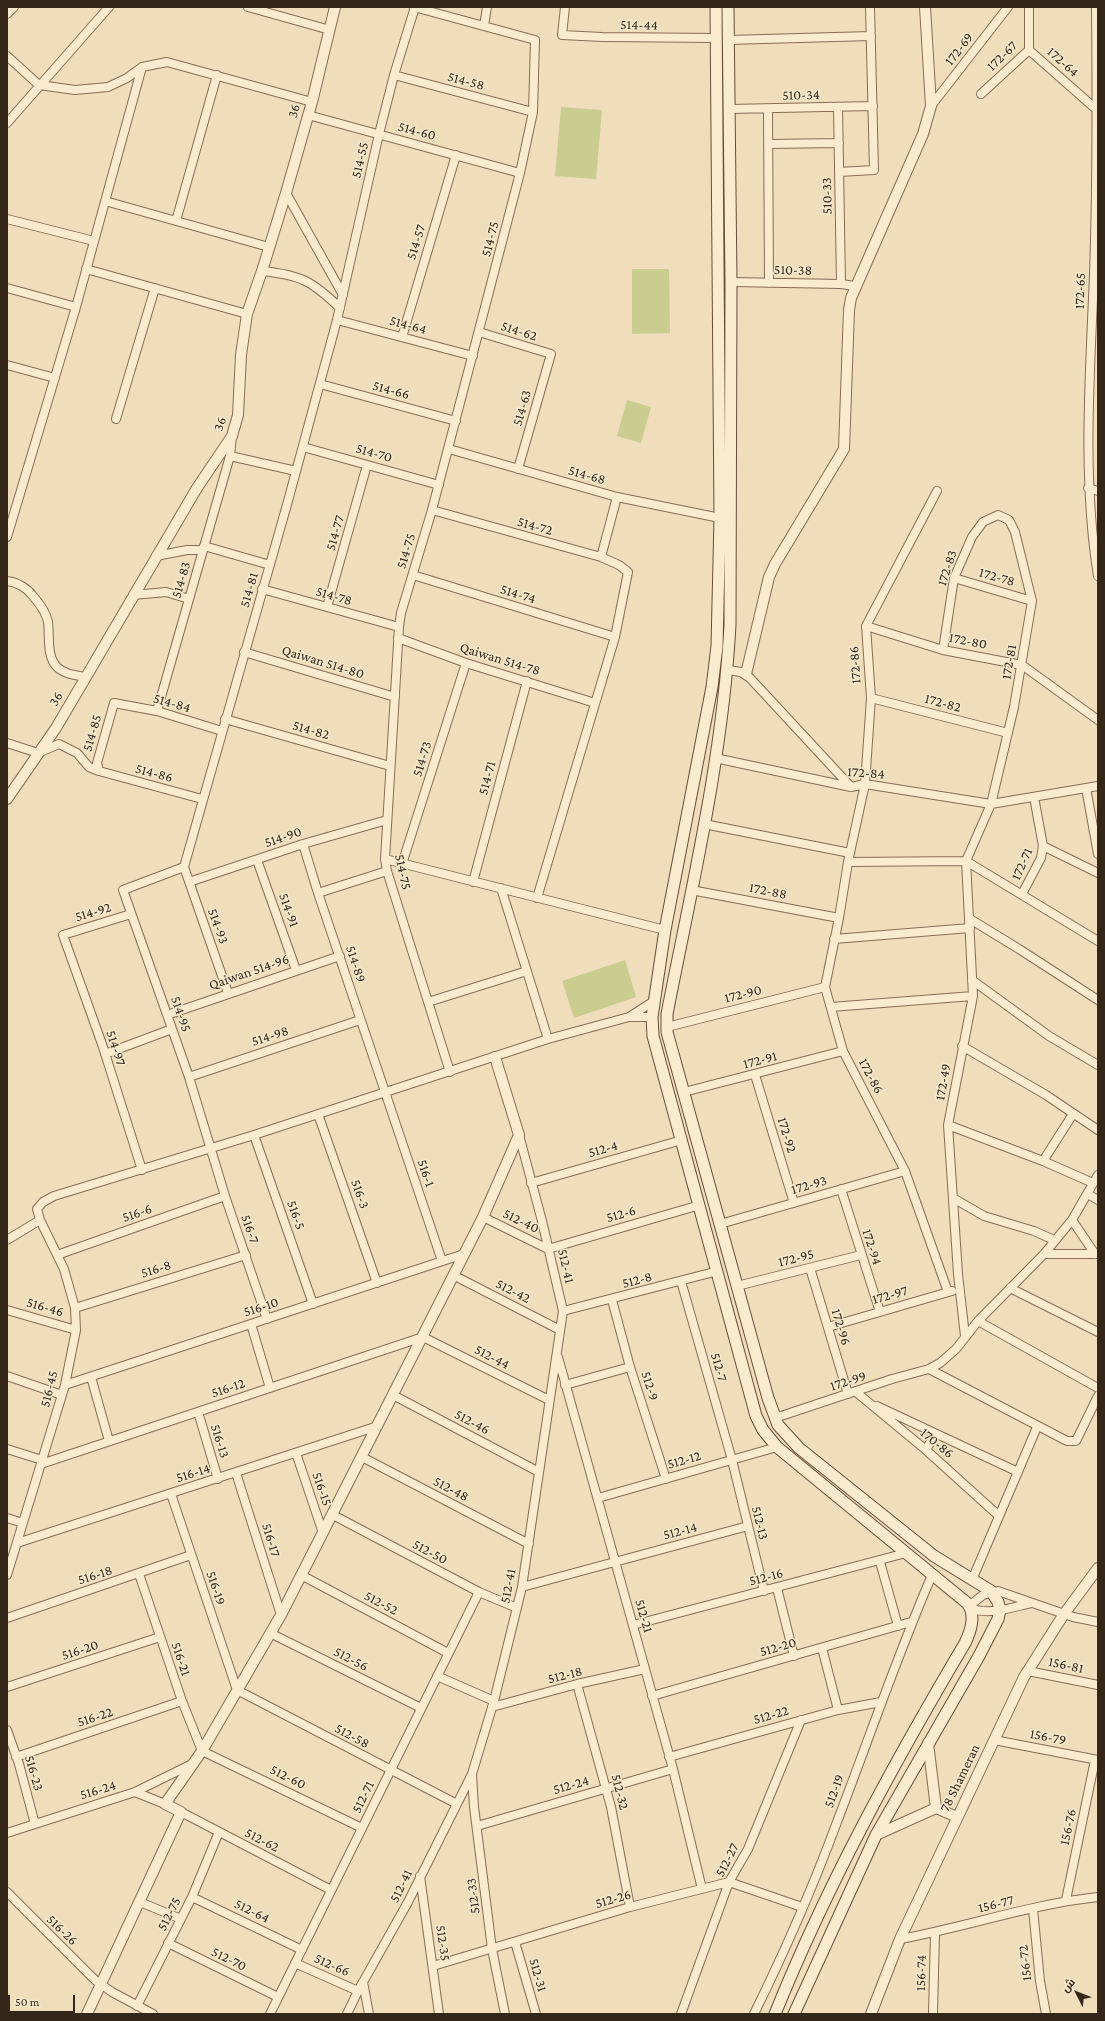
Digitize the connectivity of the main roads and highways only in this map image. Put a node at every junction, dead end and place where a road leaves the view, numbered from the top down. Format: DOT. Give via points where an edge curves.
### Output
graph roads {
  1 [pos="716,7"];
  2 [pos="728,7"];
  3 [pos="677,868"];
  4 [pos="695,871"];
  5 [pos="672,893"];
  6 [pos="691,893"];
  7 [pos="934,1556"];
  8 [pos="928,1571"];
  9 [pos="775,2014"];
  10 [pos="794,2014"];
  1 -- 3 [label="main road" via="720,518 715,666"];
  2 -- 4 [label="main road" via="731,282 730,625 728,670"];
  3 -- 4 [label="main road"];
  3 -- 5 [label="main road"];
  4 -- 6 [label="main road"];
  5 -- 6 [label="main road"];
  5 -- 8 [label="main road" via="652,1017 656,1049 759,1423 777,1447"];
  6 -- 7 [label="main road" via="667,1014 667,1026 774,1418 783,1432 799,1448"];
  7 -- 8 [label="main road"];
  7 -- 10 [label="main road" via="991,1591 998,1602 998,1619 876,1835"];
  8 -- 9 [label="main road" via="970,1607 971,1628 857,1835 820,1908"];
}
